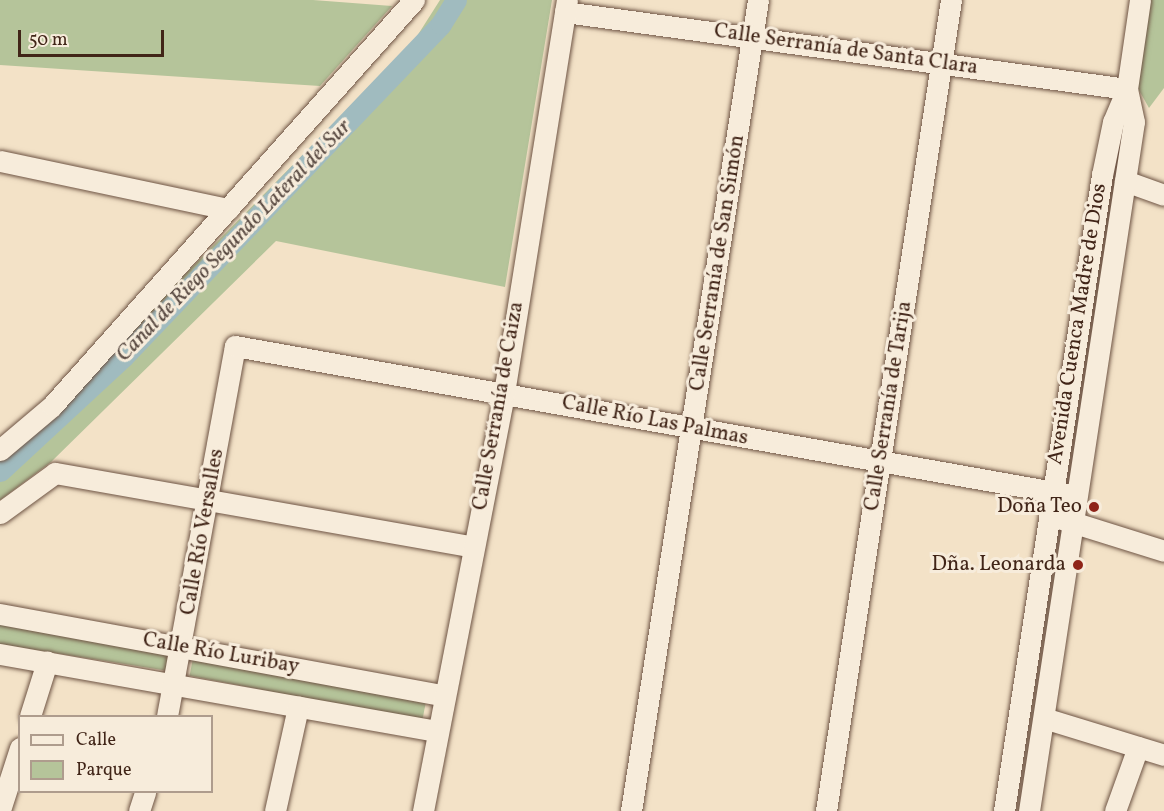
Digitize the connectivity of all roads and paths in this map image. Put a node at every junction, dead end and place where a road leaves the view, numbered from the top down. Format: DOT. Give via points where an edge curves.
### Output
graph roads {
  1 [pos="414,0"];
  2 [pos="758,0"];
  3 [pos="951,0"];
  4 [pos="1140,0"];
  5 [pos="566,6"];
  6 [pos="753,38"];
  7 [pos="943,63"];
  8 [pos="1128,89"];
  9 [pos="0,161"];
  10 [pos="1125,181"];
  11 [pos="1164,195"];
  12 [pos="228,209"];
  13 [pos="235,346"];
  14 [pos="504,393"];
  15 [pos="693,429"];
  16 [pos="0,450"];
  17 [pos="880,462"];
  18 [pos="1052,492"];
  19 [pos="1076,496"];
  20 [pos="209,500"];
  21 [pos="0,513"];
  22 [pos="1048,517"];
  23 [pos="1072,519"];
  24 [pos="474,547"];
  25 [pos="1164,550"];
  26 [pos="0,614"];
  27 [pos="183,646"];
  28 [pos="0,654"];
  29 [pos="47,662"];
  30 [pos="176,685"];
  31 [pos="442,695"];
  32 [pos="298,707"];
  33 [pos="31,715"];
  34 [pos="168,715"];
  35 [pos="1044,718"];
  36 [pos="437,731"];
  37 [pos="1138,747"];
  38 [pos="18,754"];
  39 [pos="1164,755"];
  40 [pos="145,793"];
  41 [pos="0,810"];
  42 [pos="139,811"];
  43 [pos="275,811"];
  44 [pos="423,811"];
  45 [pos="632,811"];
  46 [pos="826,811"];
  47 [pos="1004,811"];
  48 [pos="1029,811"];
  49 [pos="1115,811"];
  1 -- 12 [label="street"];
  2 -- 6 [label="street, Calle Serranía de San Simón"];
  3 -- 7 [label="street, Calle Serranía de Tarija"];
  4 -- 8 [label="street, Avenida Cuenca Madre de Dios"];
  5 -- 6 [label="street, Calle Serranía de Santa Clara"];
  5 -- 14 [label="street, Calle Serranía de Caiza"];
  6 -- 7 [label="street, Calle Serranía de Santa Clara"];
  6 -- 15 [label="street, Calle Serranía de San Simón"];
  7 -- 8 [label="street, Calle Serranía de Santa Clara"];
  7 -- 17 [label="street, Calle Serranía de Tarija"];
  8 -- 10 [label="street, Avenida Cuenca Madre de Dios" via="1134,122"];
  8 -- 18 [label="street, Avenida Cuenca Madre de Dios" via="1113,122 1102,175"];
  9 -- 12 [label="street"];
  10 -- 11 [label="street"];
  10 -- 19 [label="street, Avenida Cuenca Madre de Dios"];
  12 -- 16 [label="street" via="52,406"];
  13 -- 14 [label="street, Calle Río Las Palmas"];
  13 -- 20 [label="street, Calle Río Versalles"];
  14 -- 15 [label="street, Calle Río Las Palmas"];
  14 -- 24 [label="street, Calle Serranía de Caiza"];
  15 -- 17 [label="street, Calle Río Las Palmas"];
  15 -- 45 [label="street, Calle Serranía de San Simón"];
  17 -- 18 [label="street, Calle Río Las Palmas"];
  17 -- 46 [label="street, Calle Serranía de Tarija"];
  18 -- 19 [label="street, Calle Río Las Palmas"];
  18 -- 22 [label="street, Avenida Cuenca Madre de Dios"];
  19 -- 23 [label="street, Avenida Cuenca Madre de Dios"];
  20 -- 21 [label="street" via="55,473"];
  20 -- 24 [label="street"];
  20 -- 27 [label="street, Calle Río Versalles"];
  22 -- 23 [label="street"];
  22 -- 47 [label="street, Avenida Cuenca Madre de Dios"];
  23 -- 25 [label="street"];
  23 -- 35 [label="street, Avenida Cuenca Madre de Dios"];
  24 -- 31 [label="street, Calle Serranía de Caiza"];
  26 -- 27 [label="street, Calle Río Luribay"];
  27 -- 30 [label="street, Calle Río Versalles"];
  27 -- 31 [label="street, Calle Río Luribay"];
  28 -- 29 [label="street, Calle Río Luribay"];
  29 -- 30 [label="street, Calle Río Luribay"];
  29 -- 33 [label="street"];
  30 -- 32 [label="street, Calle Río Luribay"];
  30 -- 34 [label="street, Calle Río Versalles"];
  31 -- 36 [label="street, Calle Serranía de Caiza"];
  32 -- 36 [label="street, Calle Río Luribay"];
  32 -- 43 [label="street"];
  35 -- 37 [label="street"];
  35 -- 48 [label="street, Avenida Cuenca Madre de Dios"];
  36 -- 44 [label="street, Calle Serranía de Caiza"];
  37 -- 39 [label="street"];
  37 -- 49 [label="street"];
  38 -- 41 [label="street"];
  40 -- 42 [label="street"];
}
